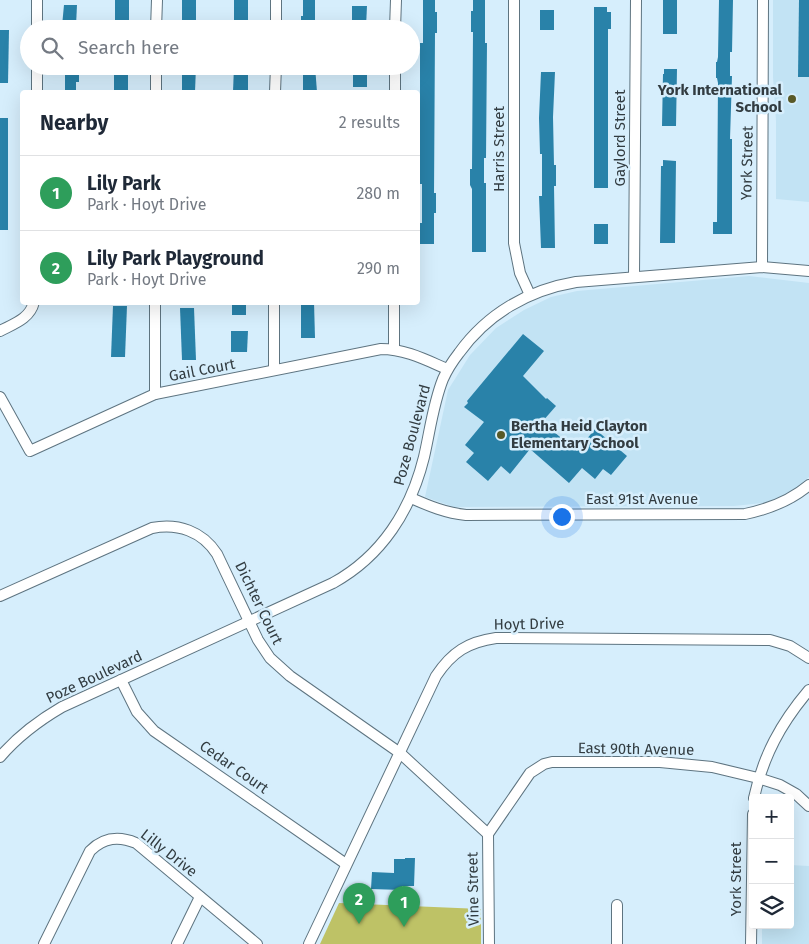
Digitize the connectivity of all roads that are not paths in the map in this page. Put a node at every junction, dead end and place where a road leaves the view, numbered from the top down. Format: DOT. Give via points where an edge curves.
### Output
graph roads {
  1 [pos="37,0"];
  2 [pos="157,0"];
  3 [pos="276,0"];
  4 [pos="396,0"];
  5 [pos="514,0"];
  6 [pos="636,0"];
  7 [pos="763,0"];
  8 [pos="37,20"];
  9 [pos="156,20"];
  10 [pos="276,20"];
  11 [pos="395,20"];
  12 [pos="37,75"];
  13 [pos="156,75"];
  14 [pos="276,75"];
  15 [pos="395,75"];
  16 [pos="37,90"];
  17 [pos="156,90"];
  18 [pos="275,90"];
  19 [pos="395,90"];
  20 [pos="762,267"];
  21 [pos="809,272"];
  22 [pos="634,276"];
  23 [pos="530,295"];
  24 [pos="33,305"];
  25 [pos="155,305"];
  26 [pos="274,305"];
  27 [pos="394,305"];
  28 [pos="0,331"];
  29 [pos="394,349"];
  30 [pos="447,369"];
  31 [pos="274,370"];
  32 [pos="155,394"];
  33 [pos="0,397"];
  34 [pos="809,485"];
  35 [pos="411,498"];
  36 [pos="0,596"];
  37 [pos="250,622"];
  38 [pos="809,658"];
  39 [pos="121,680"];
  40 [pos="809,690"];
  41 [pos="400,753"];
  42 [pos="0,757"];
  43 [pos="758,778"];
  44 [pos="755,794"];
  45 [pos="809,806"];
  46 [pos="488,834"];
  47 [pos="753,839"];
  48 [pos="346,864"];
  49 [pos="200,897"];
  50 [pos="617,905"];
  51 [pos="44,944"];
  52 [pos="177,944"];
  53 [pos="257,944"];
  54 [pos="309,944"];
  55 [pos="489,944"];
  56 [pos="617,944"];
  57 [pos="751,944"];
  1 -- 8 [label="street"];
  2 -- 9 [label="street"];
  3 -- 10 [label="street"];
  4 -- 11 [label="street"];
  5 -- 23 [label="street, Harris Street" via="514,243 520,273"];
  6 -- 22 [label="street, Gaylord Street"];
  7 -- 20 [label="street, York Street"];
  12 -- 16 [label="street"];
  13 -- 17 [label="street"];
  14 -- 18 [label="street"];
  15 -- 19 [label="street"];
  20 -- 21 [label="street, Poze Boulevard"];
  20 -- 22 [label="street, Poze Boulevard"];
  22 -- 23 [label="street, Poze Boulevard" via="568,283"];
  23 -- 30 [label="street, Poze Boulevard" via="487,322"];
  24 -- 28 [label="street" via="25,318"];
  25 -- 32 [label="street"];
  26 -- 31 [label="street"];
  27 -- 29 [label="street"];
  29 -- 30 [label="street, Gail Court"];
  29 -- 31 [label="street, Gail Court"];
  30 -- 35 [label="street, Poze Boulevard"];
  31 -- 32 [label="street, Gail Court"];
  32 -- 33 [label="street, Gail Court" via="30,451"];
  34 -- 35 [label="street, East 91st Avenue" via="774,507 745,514 466,515 437,510"];
  35 -- 37 [label="street, Poze Boulevard" via="396,526 358,566 333,583"];
  36 -- 37 [label="street, Dichter Court" via="145,531 167,526 190,530 212,546"];
  37 -- 39 [label="street, Poze Boulevard"];
  37 -- 41 [label="street, Dichter Court" via="264,651 290,676"];
  38 -- 41 [label="street, Hoyt Drive" via="790,646 770,640 482,640 462,648 442,668"];
  39 -- 42 [label="street, Poze Boulevard" via="44,718 18,737"];
  39 -- 48 [label="street, Cedar Court" via="137,712 154,731"];
  40 -- 43 [label="street" via="778,730"];
  41 -- 46 [label="street, Dichter Court"];
  41 -- 48 [label="street, Hoyt Drive"];
  43 -- 44 [label="street"];
  43 -- 45 [label="street, East 90th Avenue" via="790,790"];
  43 -- 46 [label="street, East 90th Avenue" via="692,764 552,762 530,773"];
  46 -- 55 [label="street, Vine Street"];
  47 -- 57 [label="street, York Street"];
  48 -- 54 [label="street, Hoyt Drive"];
  49 -- 51 [label="street, Lilly Drive" via="136,843 118,838 106,840 90,851"];
  49 -- 52 [label="street"];
  49 -- 53 [label="street, Lilly Drive"];
  50 -- 56 [label="street"];
}
